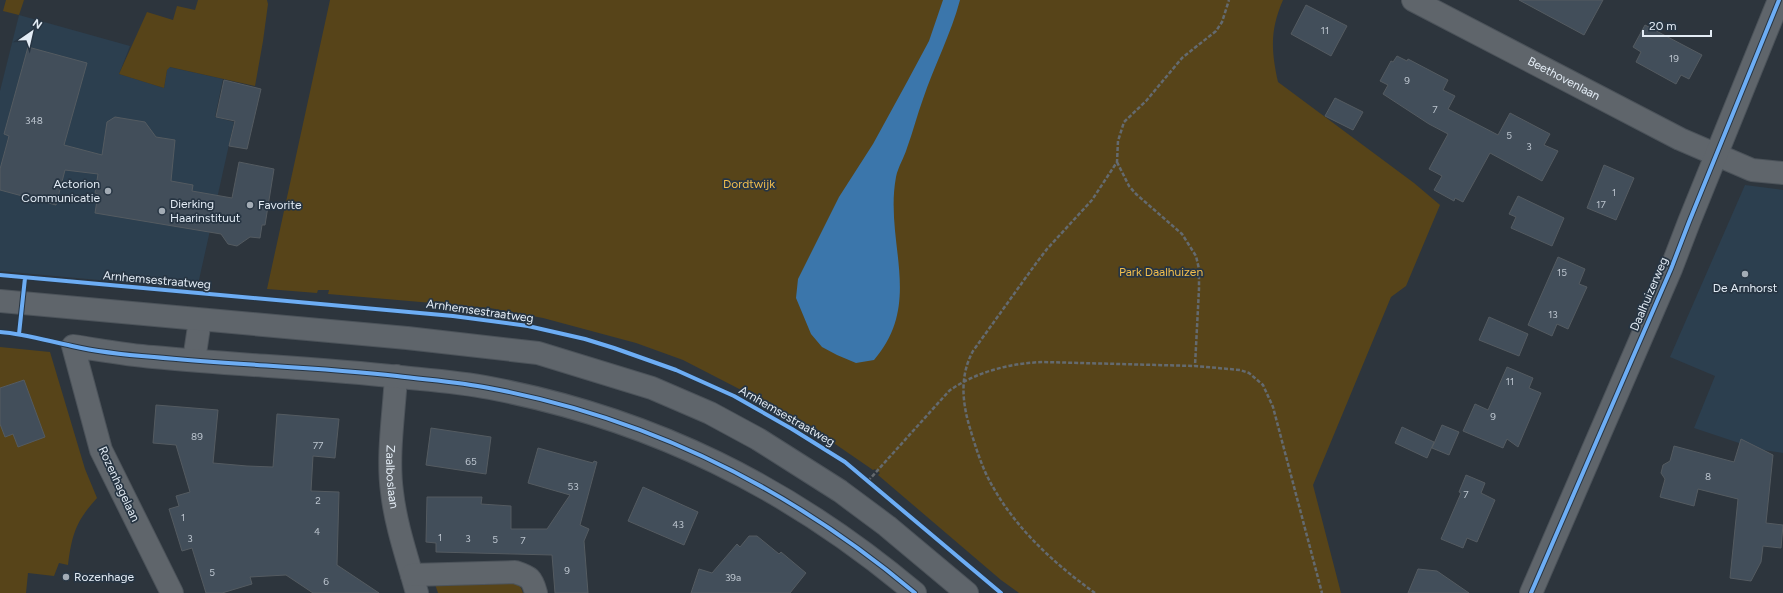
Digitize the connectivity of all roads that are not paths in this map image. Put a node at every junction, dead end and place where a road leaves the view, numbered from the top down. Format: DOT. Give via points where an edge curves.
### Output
graph roads {
  1 [pos="1413,0"];
  2 [pos="1778,12"];
  3 [pos="1716,155"];
  4 [pos="1783,173"];
  5 [pos="0,301"];
  6 [pos="200,320"];
  7 [pos="194,360"];
  8 [pos="396,376"];
  9 [pos="415,584"];
  10 [pos="172,593"];
  11 [pos="536,593"];
  12 [pos="915,593"];
  13 [pos="967,593"];
  14 [pos="1531,593"];
  1 -- 3 [label="street, Beethovenlaan" via="1680,139"];
  2 -- 3 [label="street, Daalhuizerweg"];
  3 -- 4 [label="street, Beethovenlaan" via="1752,170"];
  3 -- 14 [label="street, Daalhuizerweg" via="1671,269"];
  5 -- 6 [label="street"];
  6 -- 7 [label="street"];
  6 -- 13 [label="street" via="407,338 538,353 652,388 710,413 805,467 887,526"];
  7 -- 8 [label="street"];
  7 -- 10 [label="street, Rozenhagelaan" via="73,346 101,450"];
  8 -- 9 [label="street, Zaalboslaan" via="390,458 392,491 397,525"];
  8 -- 12 [label="street" via="534,397 618,421 692,450 796,505 855,545"];
  9 -- 11 [label="street, Zaalboslaan" via="515,572 532,581"];
}
